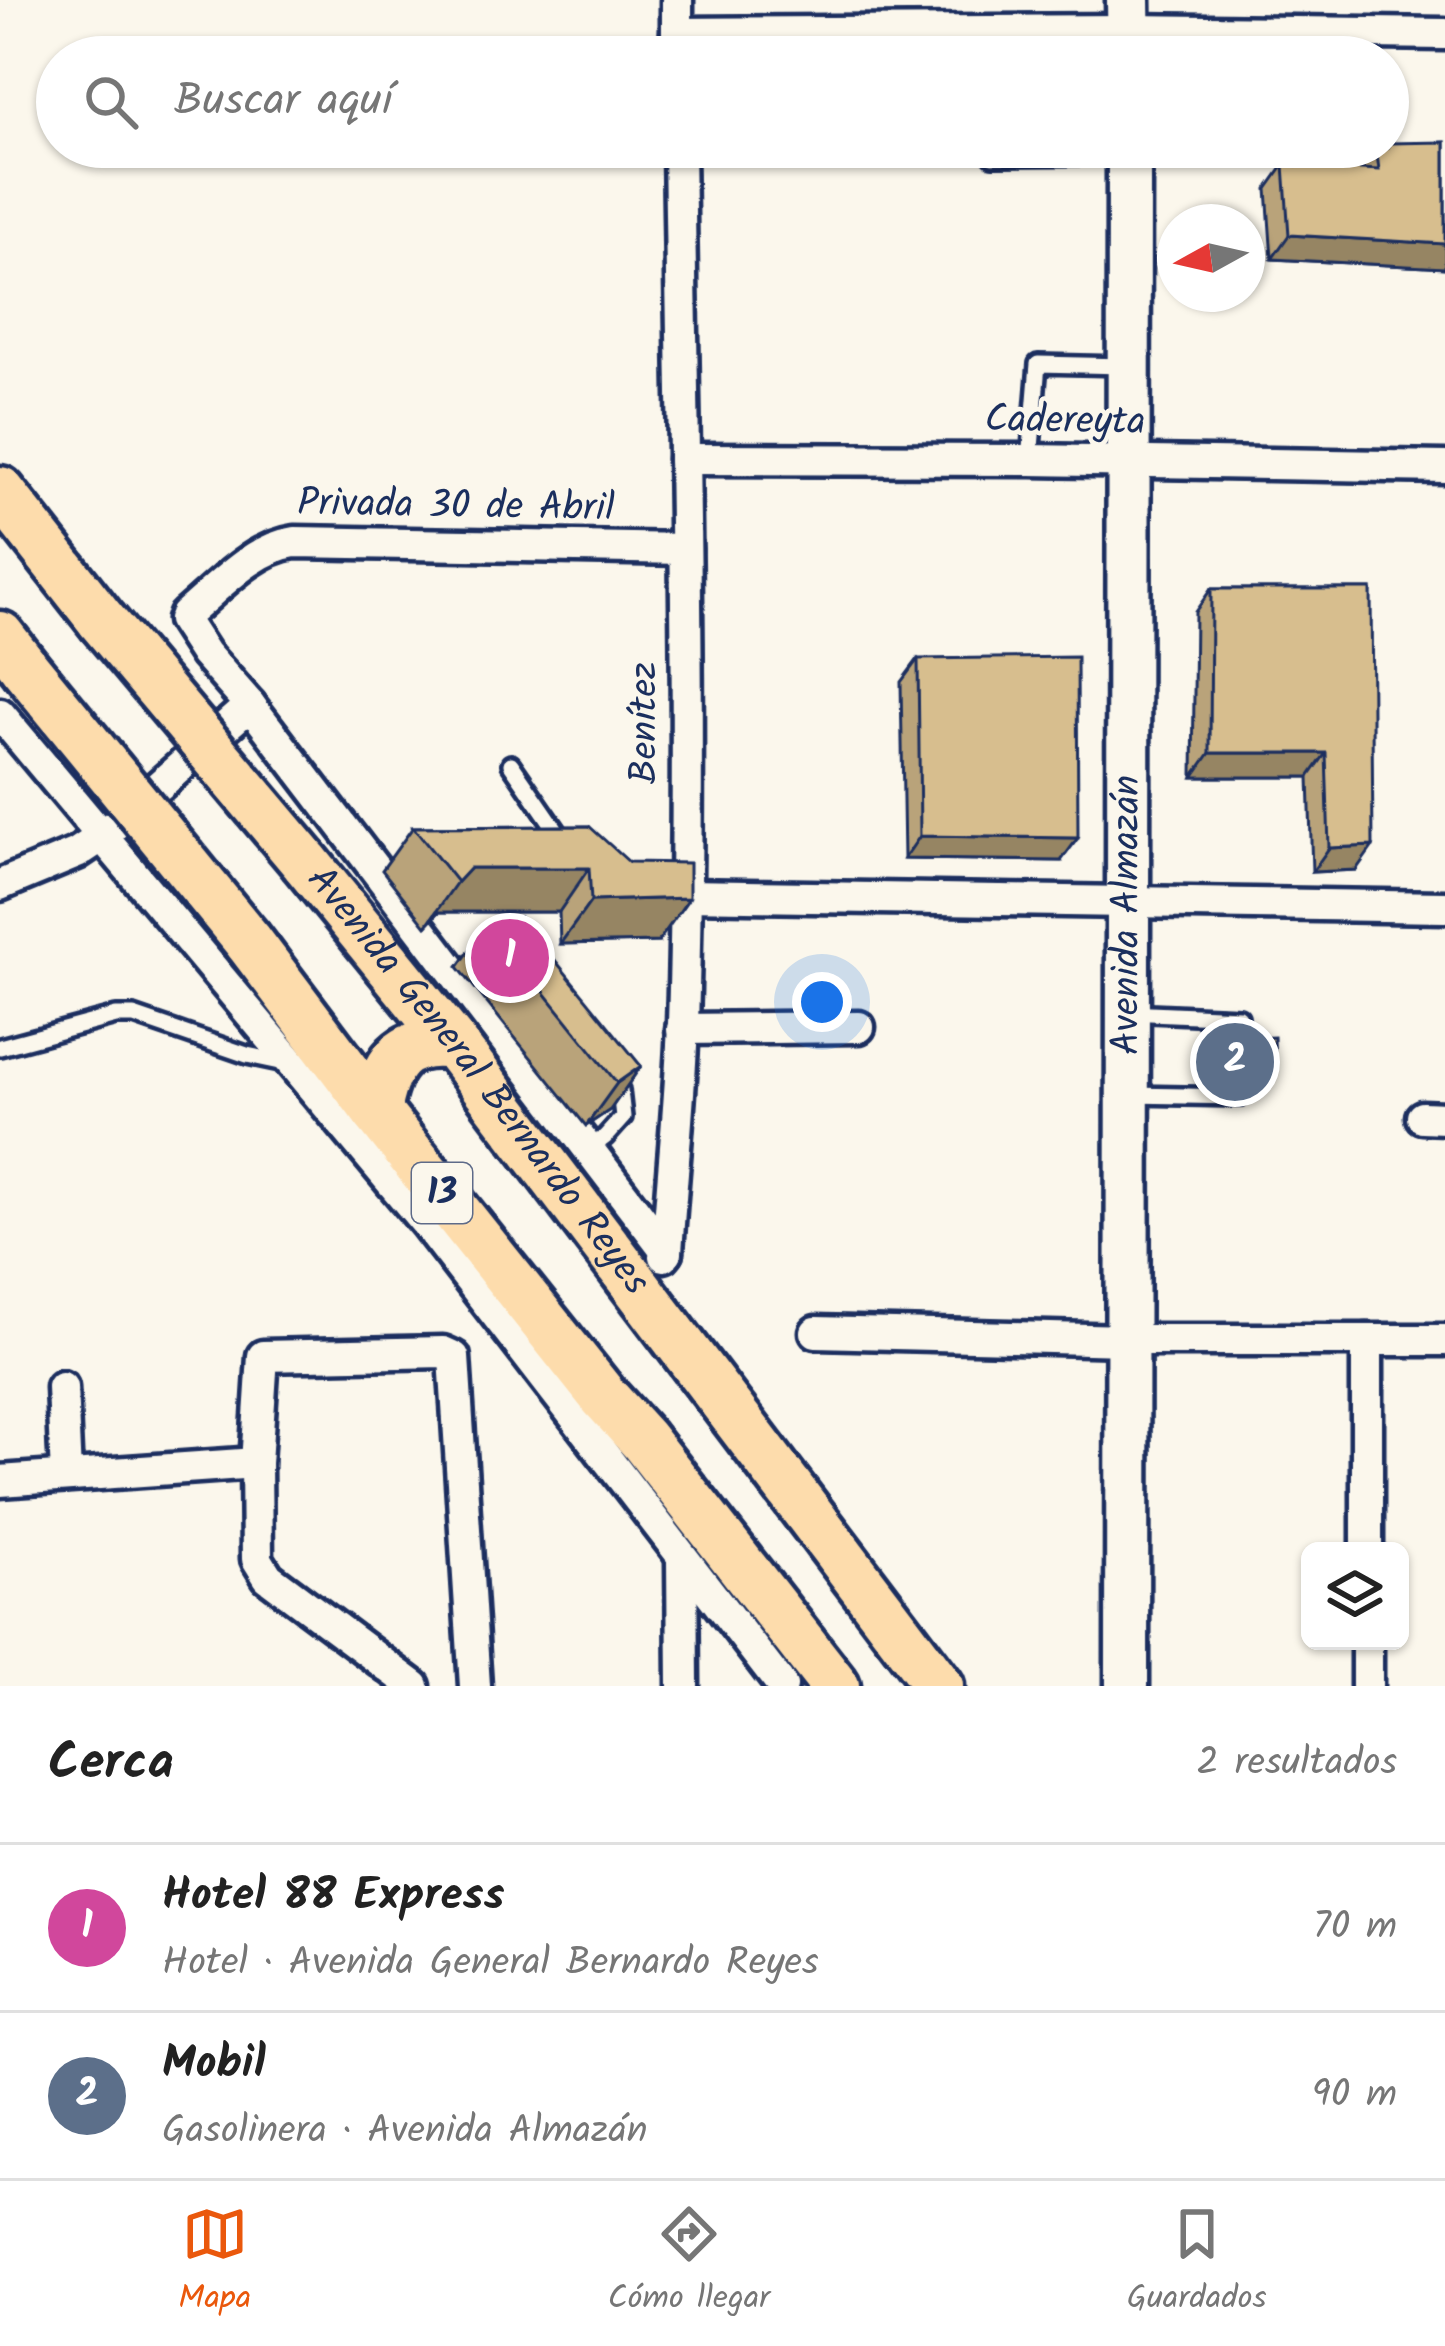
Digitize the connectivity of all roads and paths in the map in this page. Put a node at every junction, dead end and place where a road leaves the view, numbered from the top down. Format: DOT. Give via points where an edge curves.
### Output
graph roads {
  1 [pos="676,0"];
  2 [pos="1129,29"];
  3 [pos="1445,34"];
  4 [pos="677,36"];
  5 [pos="1023,36"];
  6 [pos="679,168"];
  7 [pos="1129,168"];
  8 [pos="1128,366"];
  9 [pos="684,459"];
  10 [pos="1030,460"];
  11 [pos="1130,462"];
  12 [pos="1445,467"];
  13 [pos="0,491"];
  14 [pos="685,549"];
  15 [pos="12,651"];
  16 [pos="250,705"];
  17 [pos="4,725"];
  18 [pos="511,764"];
  19 [pos="100,837"];
  20 [pos="573,852"];
  21 [pos="0,885"];
  22 [pos="677,894"];
  23 [pos="1128,904"];
  24 [pos="1445,907"];
  25 [pos="1128,1012"];
  26 [pos="859,1027"];
  27 [pos="682,1029"];
  28 [pos="454,1045"];
  29 [pos="0,1046"];
  30 [pos="1240,1047"];
  31 [pos="314,1060"];
  32 [pos="606,1071"];
  33 [pos="1240,1078"];
  34 [pos="1127,1095"];
  35 [pos="376,1112"];
  36 [pos="589,1149"];
  37 [pos="439,1215"];
  38 [pos="653,1271"];
  39 [pos="816,1332"];
  40 [pos="1126,1340"];
  41 [pos="1367,1340"];
  42 [pos="1445,1340"];
  43 [pos="62,1387"];
  44 [pos="256,1463"];
  45 [pos="66,1476"];
  46 [pos="0,1481"];
  47 [pos="1367,1542"];
  48 [pos="682,1559"];
  49 [pos="1367,1650"];
  50 [pos="414,1686"];
  51 [pos="475,1686"];
  52 [pos="683,1686"];
  53 [pos="782,1686"];
  54 [pos="835,1686"];
  55 [pos="939,1686"];
  56 [pos="1127,1686"];
  57 [pos="1367,1686"];
  1 -- 4 [label="street"];
  2 -- 3 [label="street"];
  2 -- 5 [label="street"];
  6 -- 9 [label="street, Benítez"];
  7 -- 8 [label="main road, Avenida Almazán"];
  8 -- 10 [label="lane" via="1038,364"];
  8 -- 11 [label="main road, Avenida Almazán"];
  9 -- 10 [label="street, Cadereyta"];
  9 -- 14 [label="street, Benítez"];
  10 -- 11 [label="street, Cadereyta"];
  11 -- 12 [label="street, Cadereyta"];
  11 -- 23 [label="main road, Avenida Almazán"];
  13 -- 28 [label="main road, Avenida General Bernardo Reyes / 13, bridge"];
  14 -- 16 [label="street, Privada 30 de Abril" via="281,544 183,620"];
  14 -- 22 [label="street, Benítez"];
  15 -- 31 [label="main road, 13, bridge" via="248,941"];
  16 -- 19 [label="street"];
  16 -- 36 [label="street"];
  17 -- 19 [label="street"];
  18 -- 20 [label="lane"];
  19 -- 21 [label="street"];
  19 -- 31 [label="street"];
  22 -- 23 [label="street"];
  22 -- 27 [label="street, Benítez"];
  23 -- 24 [label="street"];
  23 -- 25 [label="main road, Avenida Almazán"];
  25 -- 30 [label="lane" via="1239,1017"];
  25 -- 34 [label="main road, Avenida Almazán"];
  26 -- 27 [label="street"];
  27 -- 38 [label="street, Benítez"];
  28 -- 35 [label="main road" via="416,1045 400,1054"];
  28 -- 38 [label="main road, Avenida General Bernardo Reyes / 13"];
  29 -- 31 [label="lane" via="134,1016 248,1055"];
  31 -- 35 [label="main road, 13"];
  31 -- 37 [label="street"];
  32 -- 36 [label="lane" via="620,1090 623,1117"];
  33 -- 34 [label="lane" via="1240,1096"];
  34 -- 40 [label="main road, Avenida Almazán"];
  35 -- 37 [label="main road, 13"];
  36 -- 38 [label="street"];
  37 -- 48 [label="street"];
  37 -- 54 [label="main road, 13" via="643,1440"];
  38 -- 55 [label="main road, Avenida General Bernardo Reyes / 13" via="728,1404"];
  39 -- 40 [label="street"];
  40 -- 41 [label="street"];
  40 -- 56 [label="main road, Avenida Almazán"];
  41 -- 42 [label="street"];
  41 -- 47 [label="street"];
  43 -- 45 [label="street"];
  44 -- 45 [label="street"];
  44 -- 50 [label="street" via="263,1572"];
  44 -- 51 [label="street" via="263,1356 452,1354"];
  45 -- 46 [label="street"];
  48 -- 52 [label="street"];
  48 -- 53 [label="street"];
  49 -- 57 [label="street"];
}
